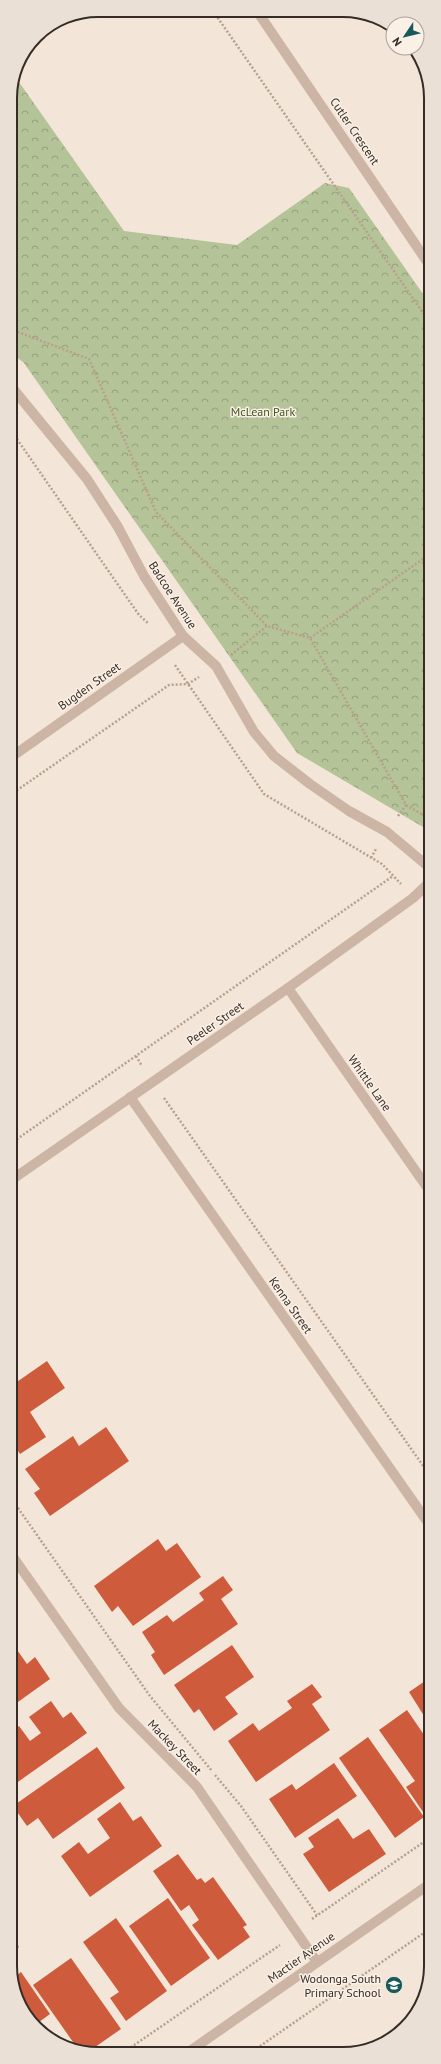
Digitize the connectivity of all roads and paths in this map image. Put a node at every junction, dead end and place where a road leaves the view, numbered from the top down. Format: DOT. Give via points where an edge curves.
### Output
graph roads {
  1 [pos="217,17"];
  2 [pos="261,17"];
  3 [pos="424,257"];
  4 [pos="424,314"];
  5 [pos="17,332"];
  6 [pos="17,394"];
  7 [pos="424,558"];
  8 [pos="183,636"];
  9 [pos="310,638"];
  10 [pos="188,684"];
  11 [pos="17,753"];
  12 [pos="17,790"];
  13 [pos="424,816"];
  14 [pos="424,863"];
  15 [pos="393,876"];
  16 [pos="424,887"];
  17 [pos="288,988"];
  18 [pos="136,1056"];
  19 [pos="153,1081"];
  20 [pos="130,1098"];
  21 [pos="17,1139"];
  22 [pos="17,1176"];
  23 [pos="424,1183"];
  24 [pos="424,1467"];
  25 [pos="17,1507"];
  26 [pos="424,1517"];
  27 [pos="17,1563"];
  28 [pos="424,1842"];
  29 [pos="424,1888"];
  30 [pos="317,1915"];
  31 [pos="297,1933"];
  32 [pos="424,1933"];
  33 [pos="318,1962"];
  34 [pos="131,2047"];
  35 [pos="196,2047"];
  36 [pos="259,2047"];
  1 -- 4 [label="path"];
  2 -- 3 [label="street, Cutler Crescent"];
  5 -- 9 [label="path" via="89,359 156,512 267,626"];
  6 -- 8 [label="street, Badcoe Avenue" via="87,479"];
  7 -- 9 [label="path"];
  8 -- 11 [label="street, Bugden Street"];
  8 -- 14 [label="street, Badcoe Avenue" via="216,666 254,732 274,756 349,811 388,832"];
  9 -- 13 [label="path" via="406,805"];
  10 -- 12 [label="path" via="169,685"];
  15 -- 18 [label="path"];
  16 -- 17 [label="street, Peeler Street" via="413,898"];
  17 -- 19 [label="street, Peeler Street"];
  17 -- 23 [label="street, Whittle Lane"];
  18 -- 19 [label="path"];
  18 -- 21 [label="path"];
  19 -- 20 [label="street, Peeler Street"];
  19 -- 24 [label="path"];
  20 -- 22 [label="street, Peeler Street"];
  20 -- 26 [label="street, Kenna Street"];
  25 -- 30 [label="path" via="150,1696 241,1806"];
  27 -- 31 [label="street, Mackey Street" via="119,1708 197,1787"];
  28 -- 30 [label="path"];
  29 -- 33 [label="street, Mactier Avenue"];
  30 -- 31 [label="path"];
  31 -- 33 [label="street, Mackey Street"];
  31 -- 34 [label="path"];
  32 -- 36 [label="path"];
  33 -- 35 [label="street, Mactier Avenue"];
}
